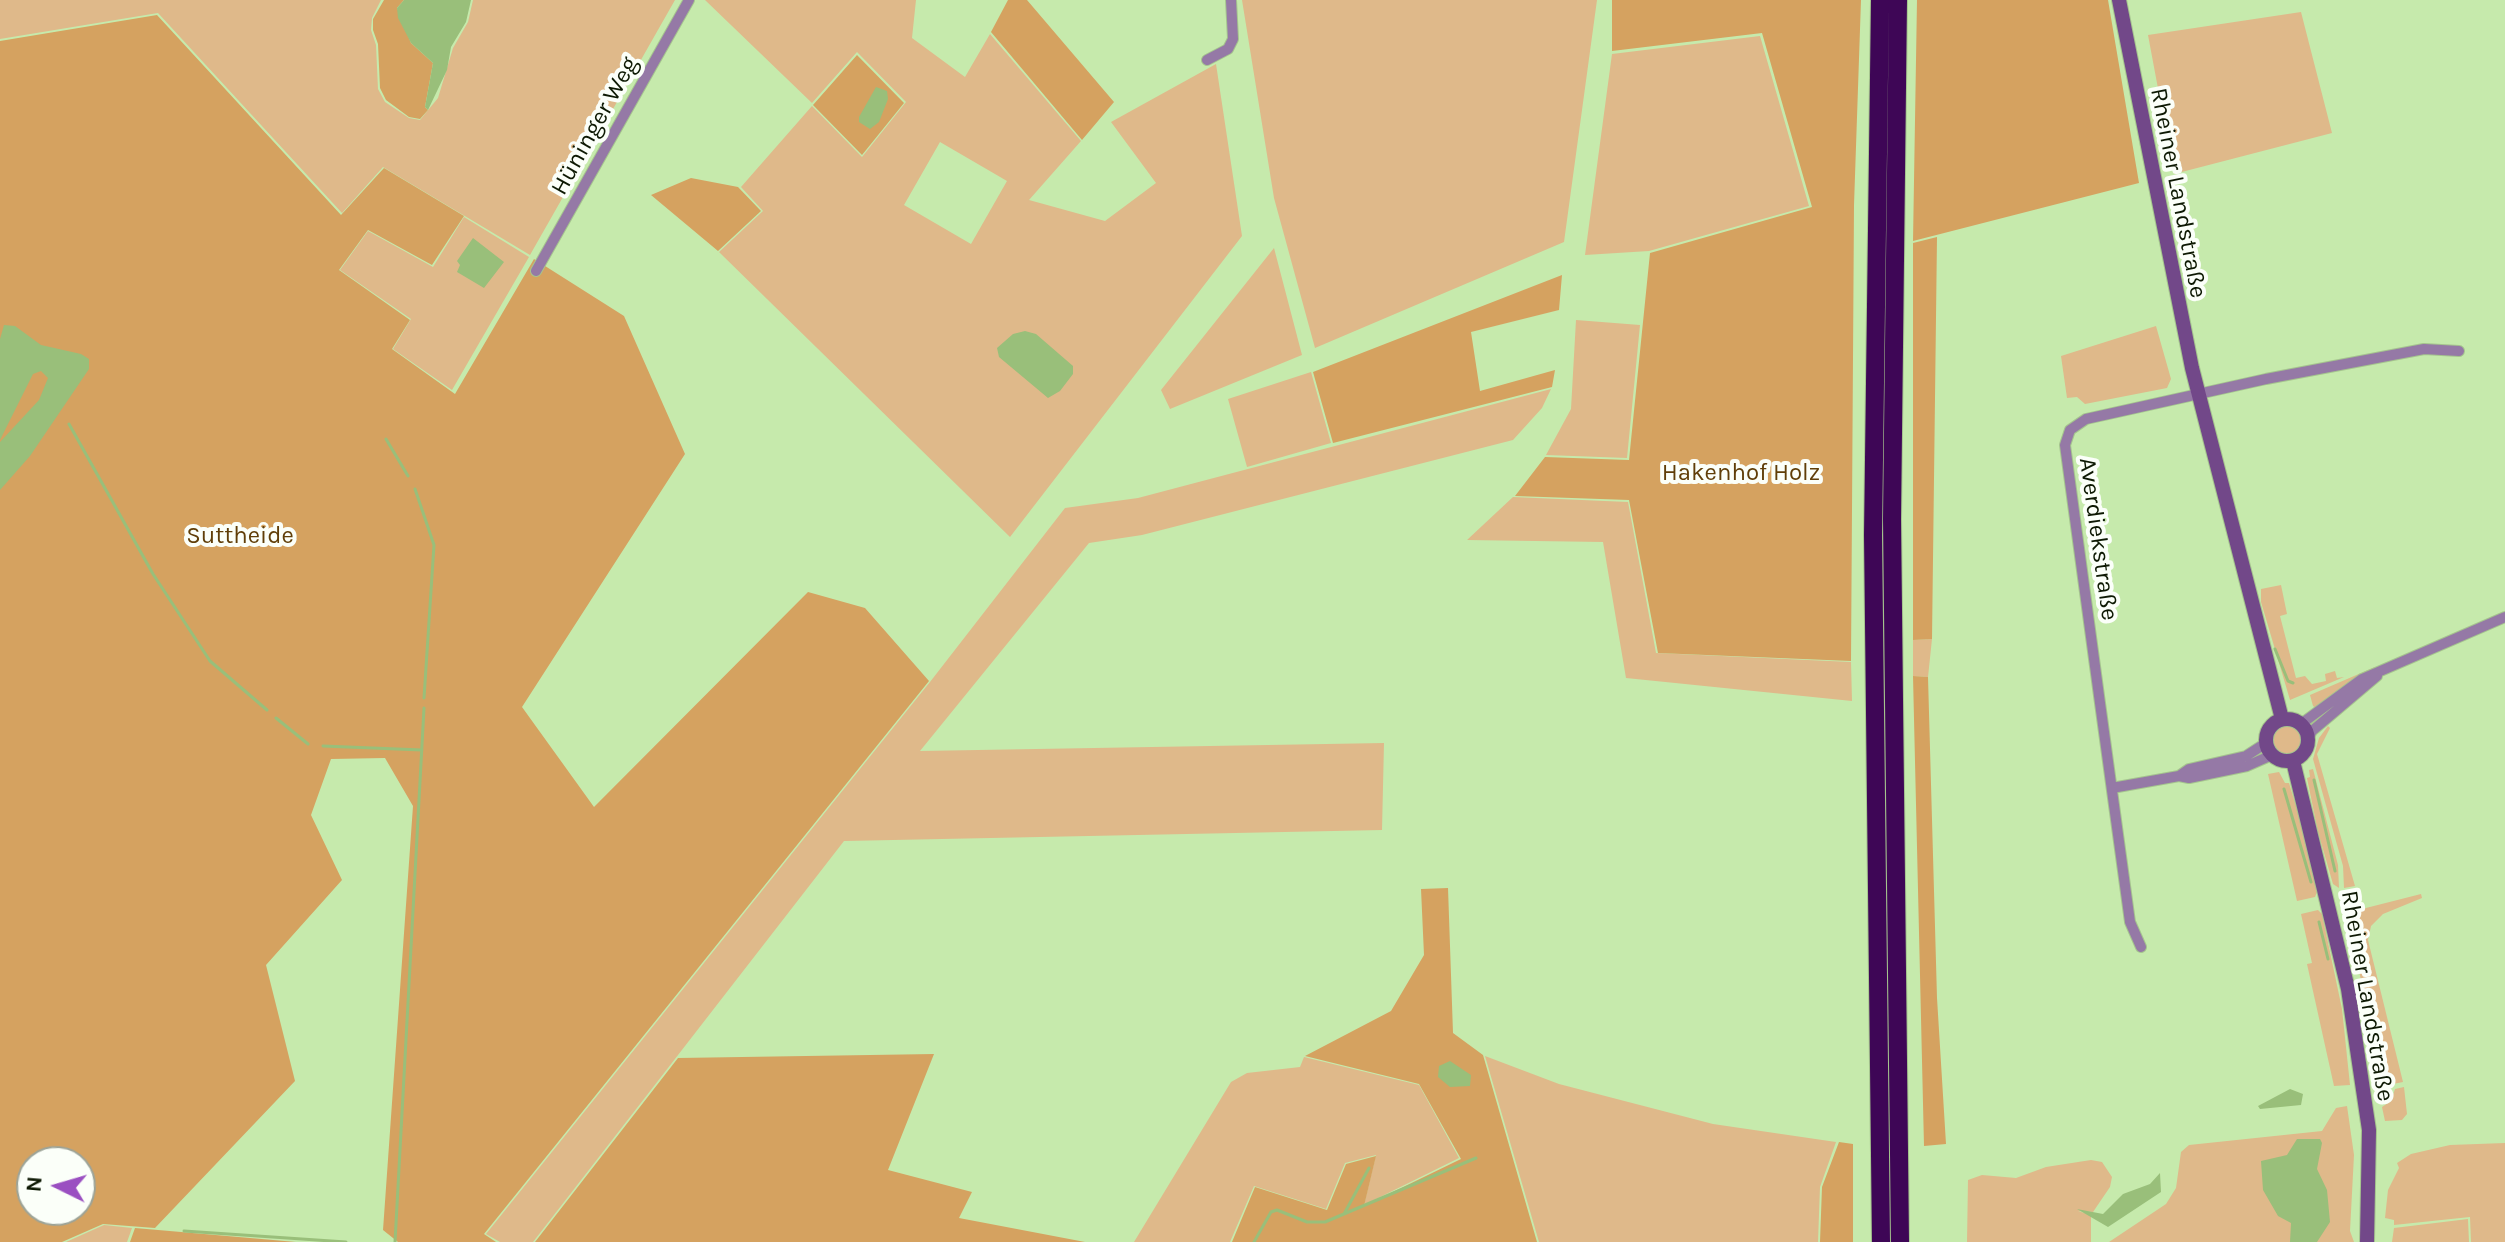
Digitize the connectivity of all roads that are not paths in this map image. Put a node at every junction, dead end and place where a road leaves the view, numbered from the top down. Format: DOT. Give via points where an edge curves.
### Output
graph roads {
  1 [pos="689,0"];
  2 [pos="1231,0"];
  3 [pos="1880,0"];
  4 [pos="1898,0"];
  5 [pos="2119,0"];
  6 [pos="1207,60"];
  7 [pos="536,271"];
  8 [pos="2459,351"];
  9 [pos="2197,393"];
  10 [pos="2505,617"];
  11 [pos="2382,672"];
  12 [pos="2282,719"];
  13 [pos="2301,724"];
  14 [pos="2308,738"];
  15 [pos="2269,749"];
  16 [pos="2293,761"];
  17 [pos="2112,788"];
  18 [pos="2141,947"];
  19 [pos="1881,1242"];
  20 [pos="1900,1242"];
  21 [pos="2367,1242"];
  1 -- 7 [label="street, Hüninger Weg"];
  2 -- 6 [label="street" via="1233,39 1228,49"];
  3 -- 19 [label="highway" via="1873,567"];
  4 -- 20 [label="highway" via="1892,550"];
  5 -- 9 [label="street, Rheiner Landstraße"];
  8 -- 9 [label="street" via="2424,349"];
  9 -- 12 [label="street, Rheiner Landstraße"];
  9 -- 17 [label="street, Averdiekstraße" via="2086,419 2072,426 2066,437"];
  10 -- 11 [label="street"];
  11 -- 13 [label="street" via="2353,684"];
  11 -- 14 [label="street"];
  12 -- 13 [label="street"];
  12 -- 15 [label="street" via="2268,731"];
  13 -- 14 [label="street"];
  14 -- 16 [label="street" via="2304,752"];
  15 -- 16 [label="street" via="2282,761"];
  15 -- 17 [label="street" via="2179,776"];
  16 -- 21 [label="street, Rheiner Landstraße" via="2348,989 2369,1130"];
  17 -- 18 [label="street, Averdiekstraße" via="2130,922"];
}
